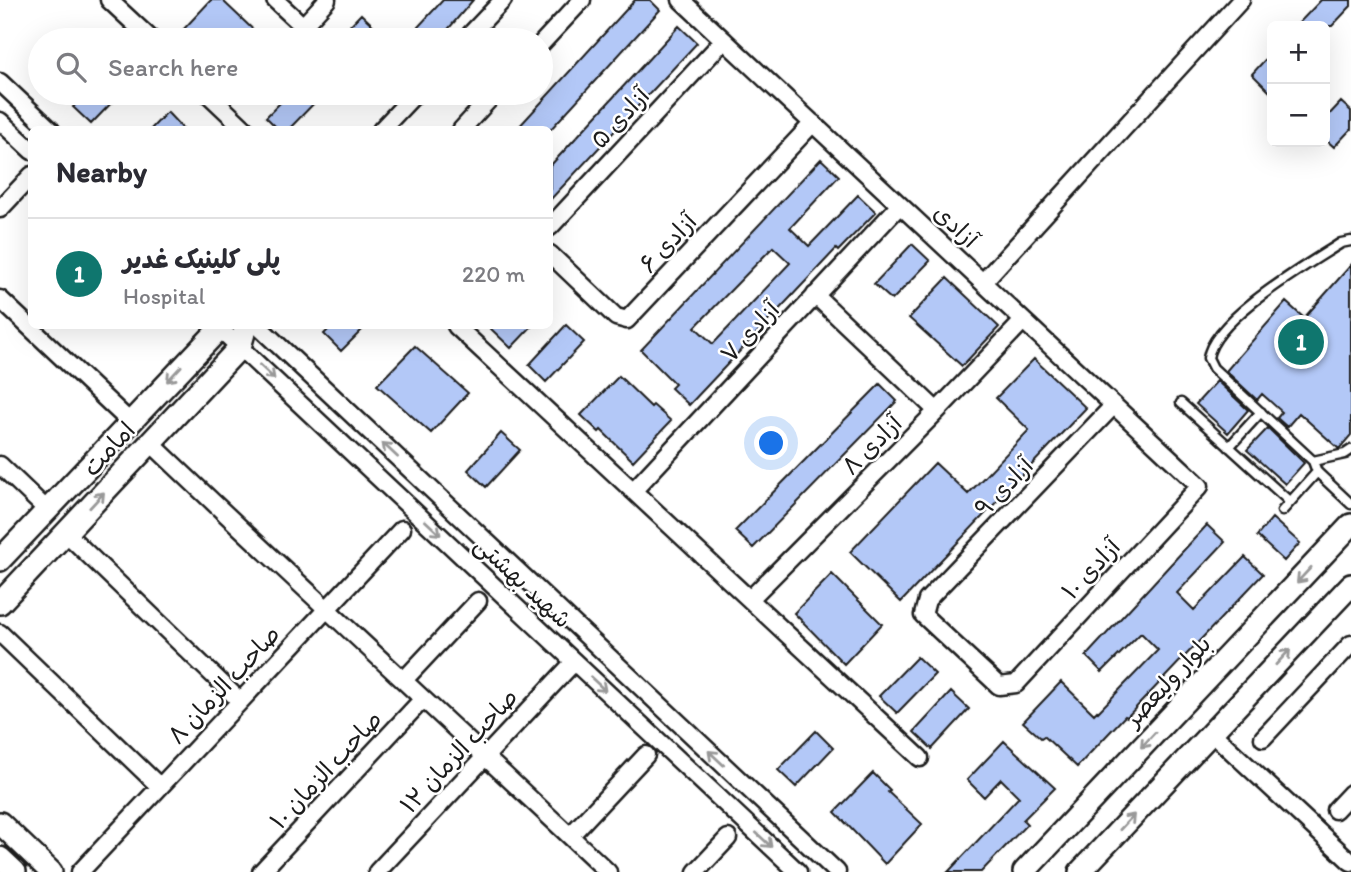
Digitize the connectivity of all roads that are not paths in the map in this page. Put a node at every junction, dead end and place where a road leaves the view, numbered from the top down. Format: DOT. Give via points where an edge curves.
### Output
graph roads {
  1 [pos="109,0"];
  2 [pos="275,0"];
  3 [pos="327,0"];
  4 [pos="503,0"];
  5 [pos="582,0"];
  6 [pos="681,0"];
  7 [pos="1241,0"];
  8 [pos="139,28"];
  9 [pos="476,28"];
  10 [pos="553,31"];
  11 [pos="724,40"];
  12 [pos="0,82"];
  13 [pos="220,105"];
  14 [pos="405,105"];
  15 [pos="484,105"];
  16 [pos="0,121"];
  17 [pos="813,123"];
  18 [pos="47,126"];
  19 [pos="242,126"];
  20 [pos="385,126"];
  21 [pos="465,126"];
  22 [pos="28,147"];
  23 [pos="28,179"];
  24 [pos="900,205"];
  25 [pos="0,209"];
  26 [pos="553,224"];
  27 [pos="1351,241"];
  28 [pos="553,257"];
  29 [pos="983,282"];
  30 [pos="815,295"];
  31 [pos="0,299"];
  32 [pos="1023,321"];
  33 [pos="28,325"];
  34 [pos="32,329"];
  35 [pos="216,329"];
  36 [pos="222,329"];
  37 [pos="245,329"];
  38 [pos="261,329"];
  39 [pos="459,329"];
  40 [pos="240,347"];
  41 [pos="1181,403"];
  42 [pos="1114,405"];
  43 [pos="937,411"];
  44 [pos="1261,412"];
  45 [pos="130,422"];
  46 [pos="150,443"];
  47 [pos="1230,447"];
  48 [pos="1351,450"];
  49 [pos="1313,461"];
  50 [pos="0,465"];
  51 [pos="1317,472"];
  52 [pos="1200,486"];
  53 [pos="633,491"];
  54 [pos="1290,502"];
  55 [pos="1351,504"];
  56 [pos="47,510"];
  57 [pos="1282,510"];
  58 [pos="1351,525"];
  59 [pos="401,529"];
  60 [pos="66,533"];
  61 [pos="0,560"];
  62 [pos="1351,585"];
  63 [pos="750,599"];
  64 [pos="478,601"];
  65 [pos="0,603"];
  66 [pos="325,610"];
  67 [pos="0,633"];
  68 [pos="1351,644"];
  69 [pos="574,662"];
  70 [pos="404,680"];
  71 [pos="1016,684"];
  72 [pos="423,699"];
  73 [pos="240,701"];
  74 [pos="1212,733"];
  75 [pos="1263,738"];
  76 [pos="646,755"];
  77 [pos="485,757"];
  78 [pos="920,758"];
  79 [pos="160,787"];
  80 [pos="1351,793"];
  81 [pos="1335,810"];
  82 [pos="0,823"];
  83 [pos="570,836"];
  84 [pos="728,838"];
  85 [pos="0,858"];
  86 [pos="1351,862"];
  87 [pos="600,869"];
  88 [pos="15,872"];
  89 [pos="51,872"];
  90 [pos="80,872"];
  91 [pos="261,872"];
  92 [pos="377,872"];
  93 [pos="696,872"];
  94 [pos="798,872"];
  95 [pos="837,872"];
  96 [pos="1024,872"];
  97 [pos="1080,872"];
  1 -- 8 [label="street"];
  2 -- 3 [label="street" via="303,26"];
  4 -- 9 [label="street"];
  5 -- 10 [label="street"];
  6 -- 11 [label="street, آزادی"];
  7 -- 29 [label="street"];
  11 -- 17 [label="street, آزادی"];
  11 -- 26 [label="street, آزادی ۵"];
  12 -- 18 [label="street"];
  13 -- 19 [label="street"];
  14 -- 20 [label="street"];
  15 -- 21 [label="street"];
  16 -- 22 [label="street"];
  17 -- 24 [label="street, آزادی"];
  17 -- 28 [label="street, آزادی ۶" via="627,320 616,317"];
  23 -- 25 [label="street"];
  24 -- 29 [label="street, آزادی"];
  24 -- 30 [label="street, آزادی ۷"];
  27 -- 44 [label="lane" via="1268,291 1214,340 1208,358 1213,368"];
  29 -- 32 [label="street, آزادی"];
  30 -- 43 [label="street"];
  30 -- 53 [label="street, آزادی ۷"];
  31 -- 33 [label="street"];
  32 -- 42 [label="street, آزادی"];
  32 -- 43 [label="street, آزادی ۸"];
  34 -- 45 [label="street"];
  35 -- 45 [label="street, امامت, one-way"];
  36 -- 40 [label="street, شهید بهشتی"];
  37 -- 40 [label="street, امامت"];
  95 -- 38 [label="street, شهید بهشتی, one-way"];
  39 -- 53 [label="street"];
  40 -- 46 [label="street, امامت"];
  40 -- 69 [label="street, شهید بهشتی, one-way"];
  41 -- 47 [label="lane"];
  42 -- 52 [label="street, آزادی"];
  42 -- 71 [label="street, آزادی ۹" via="927,600 923,615 999,686"];
  43 -- 63 [label="street, آزادی ۸"];
  44 -- 47 [label="lane"];
  44 -- 49 [label="lane"];
  45 -- 56 [label="street, امامت"];
  60 -- 46 [label="street, امامت, one-way"];
  46 -- 66 [label="street"];
  47 -- 54 [label="lane"];
  48 -- 49 [label="lane"];
  49 -- 51 [label="lane"];
  50 -- 56 [label="street"];
  51 -- 54 [label="lane"];
  51 -- 55 [label="lane"];
  52 -- 71 [label="street, آزادی ۱۰"];
  53 -- 63 [label="street"];
  54 -- 57 [label="lane"];
  56 -- 61 [label="street, امامت"];
  58 -- 96 [label="street, بلوار ولیعصر, one-way"];
  59 -- 66 [label="street, صاحب الزمان ۸"];
  60 -- 65 [label="street, امامت"];
  60 -- 73 [label="street"];
  74 -- 62 [label="street, one-way"];
  63 -- 78 [label="street"];
  64 -- 70 [label="street"];
  66 -- 70 [label="street"];
  66 -- 73 [label="street, صاحب الزمان ۸"];
  67 -- 79 [label="street"];
  68 -- 75 [label="street"];
  69 -- 77 [label="street, صاحب الزمان ۱۲"];
  69 -- 94 [label="street, شهید بهشتی, one-way"];
  70 -- 72 [label="street"];
  72 -- 77 [label="street"];
  72 -- 91 [label="street, صاحب الزمان ۱۰"];
  73 -- 79 [label="street, صاحب الزمان ۸"];
  74 -- 86 [label="street"];
  97 -- 74 [label="street, one-way"];
  76 -- 83 [label="street"];
  77 -- 83 [label="street"];
  77 -- 92 [label="street, صاحب الزمان ۱۲"];
  79 -- 90 [label="street, صاحب الزمان ۸"];
  80 -- 81 [label="street"];
  82 -- 89 [label="street"];
  83 -- 87 [label="street"];
  84 -- 93 [label="street"];
  85 -- 88 [label="street"];
}
